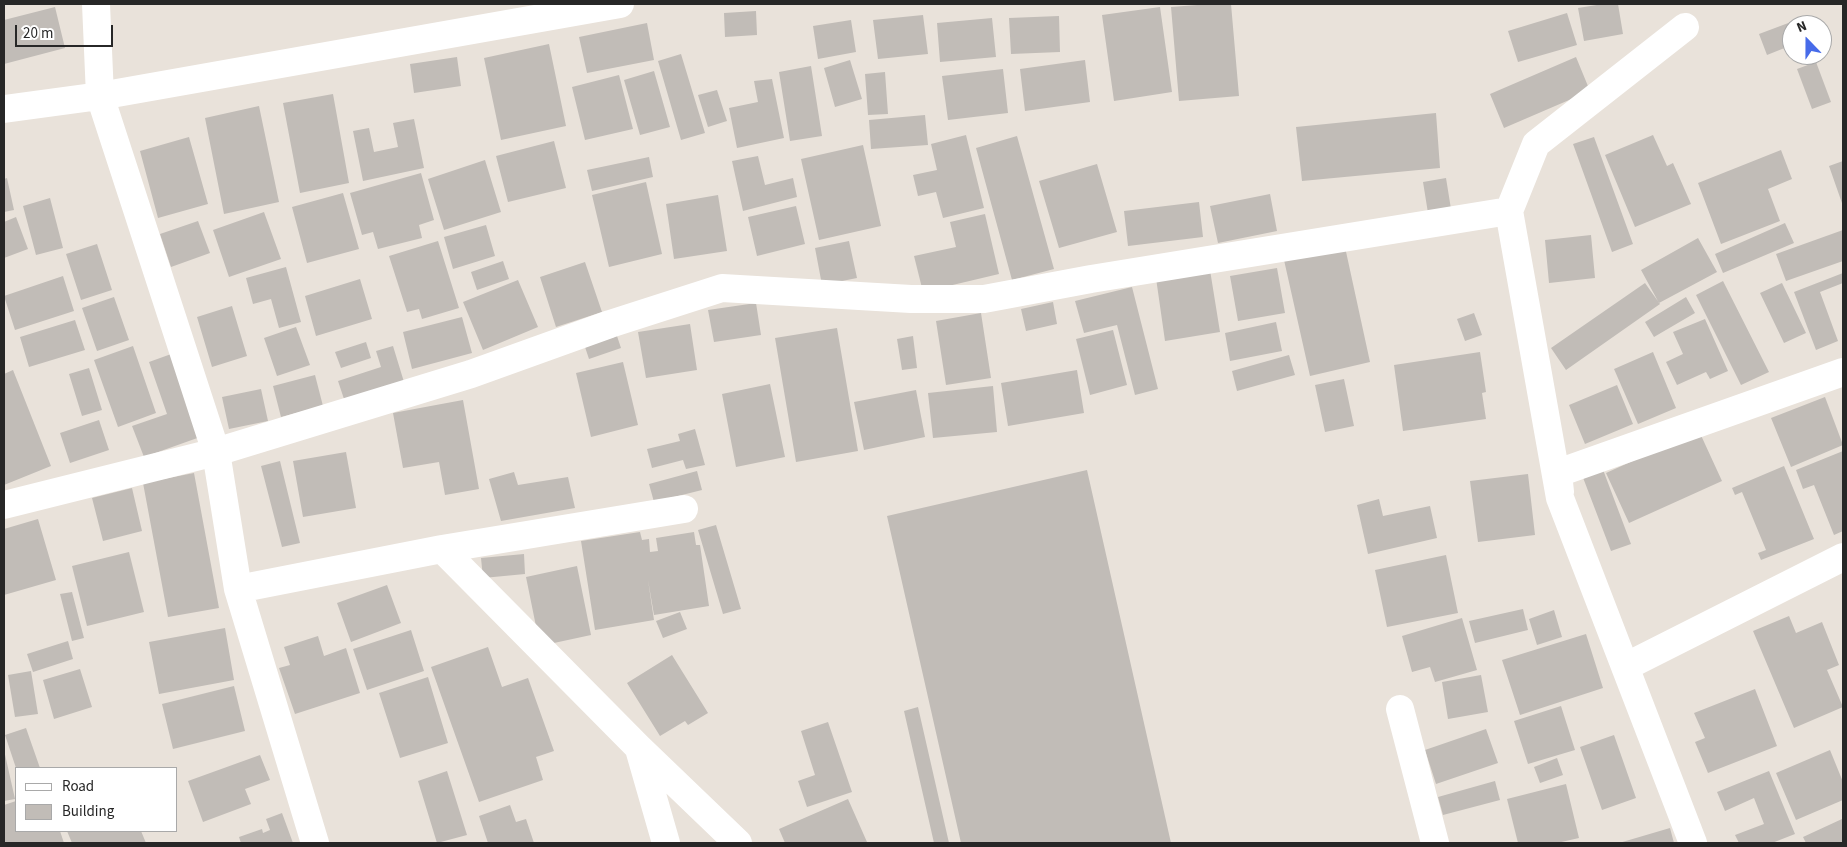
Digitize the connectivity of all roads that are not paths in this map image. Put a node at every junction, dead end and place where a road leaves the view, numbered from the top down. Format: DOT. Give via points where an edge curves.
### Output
graph roads {
  1 [pos="96,4"];
  2 [pos="620,4"];
  3 [pos="1684,28"];
  4 [pos="100,96"];
  5 [pos="4,109"];
  6 [pos="1509,211"];
  7 [pos="1843,372"];
  8 [pos="216,452"];
  9 [pos="1560,498"];
  10 [pos="4,505"];
  11 [pos="684,509"];
  12 [pos="442,549"];
  13 [pos="1843,557"];
  14 [pos="238,589"];
  15 [pos="1625,667"];
  16 [pos="1400,709"];
  17 [pos="638,747"];
  18 [pos="315,843"];
  19 [pos="666,843"];
  20 [pos="738,843"];
  21 [pos="1435,843"];
  22 [pos="1693,843"];
  1 -- 4 [label="street"];
  2 -- 4 [label="street"];
  3 -- 6 [label="street" via="1536,144"];
  4 -- 5 [label="street"];
  4 -- 8 [label="street"];
  6 -- 8 [label="street" via="984,299 911,299 722,288 471,374"];
  6 -- 9 [label="street"];
  7 -- 9 [label="street" via="1558,473"];
  8 -- 10 [label="street"];
  8 -- 14 [label="street"];
  9 -- 15 [label="street"];
  11 -- 12 [label="street"];
  12 -- 14 [label="street"];
  12 -- 17 [label="street"];
  13 -- 15 [label="street"];
  14 -- 18 [label="street"];
  15 -- 22 [label="street"];
  16 -- 21 [label="street"];
  17 -- 19 [label="street"];
  17 -- 20 [label="street"];
}
